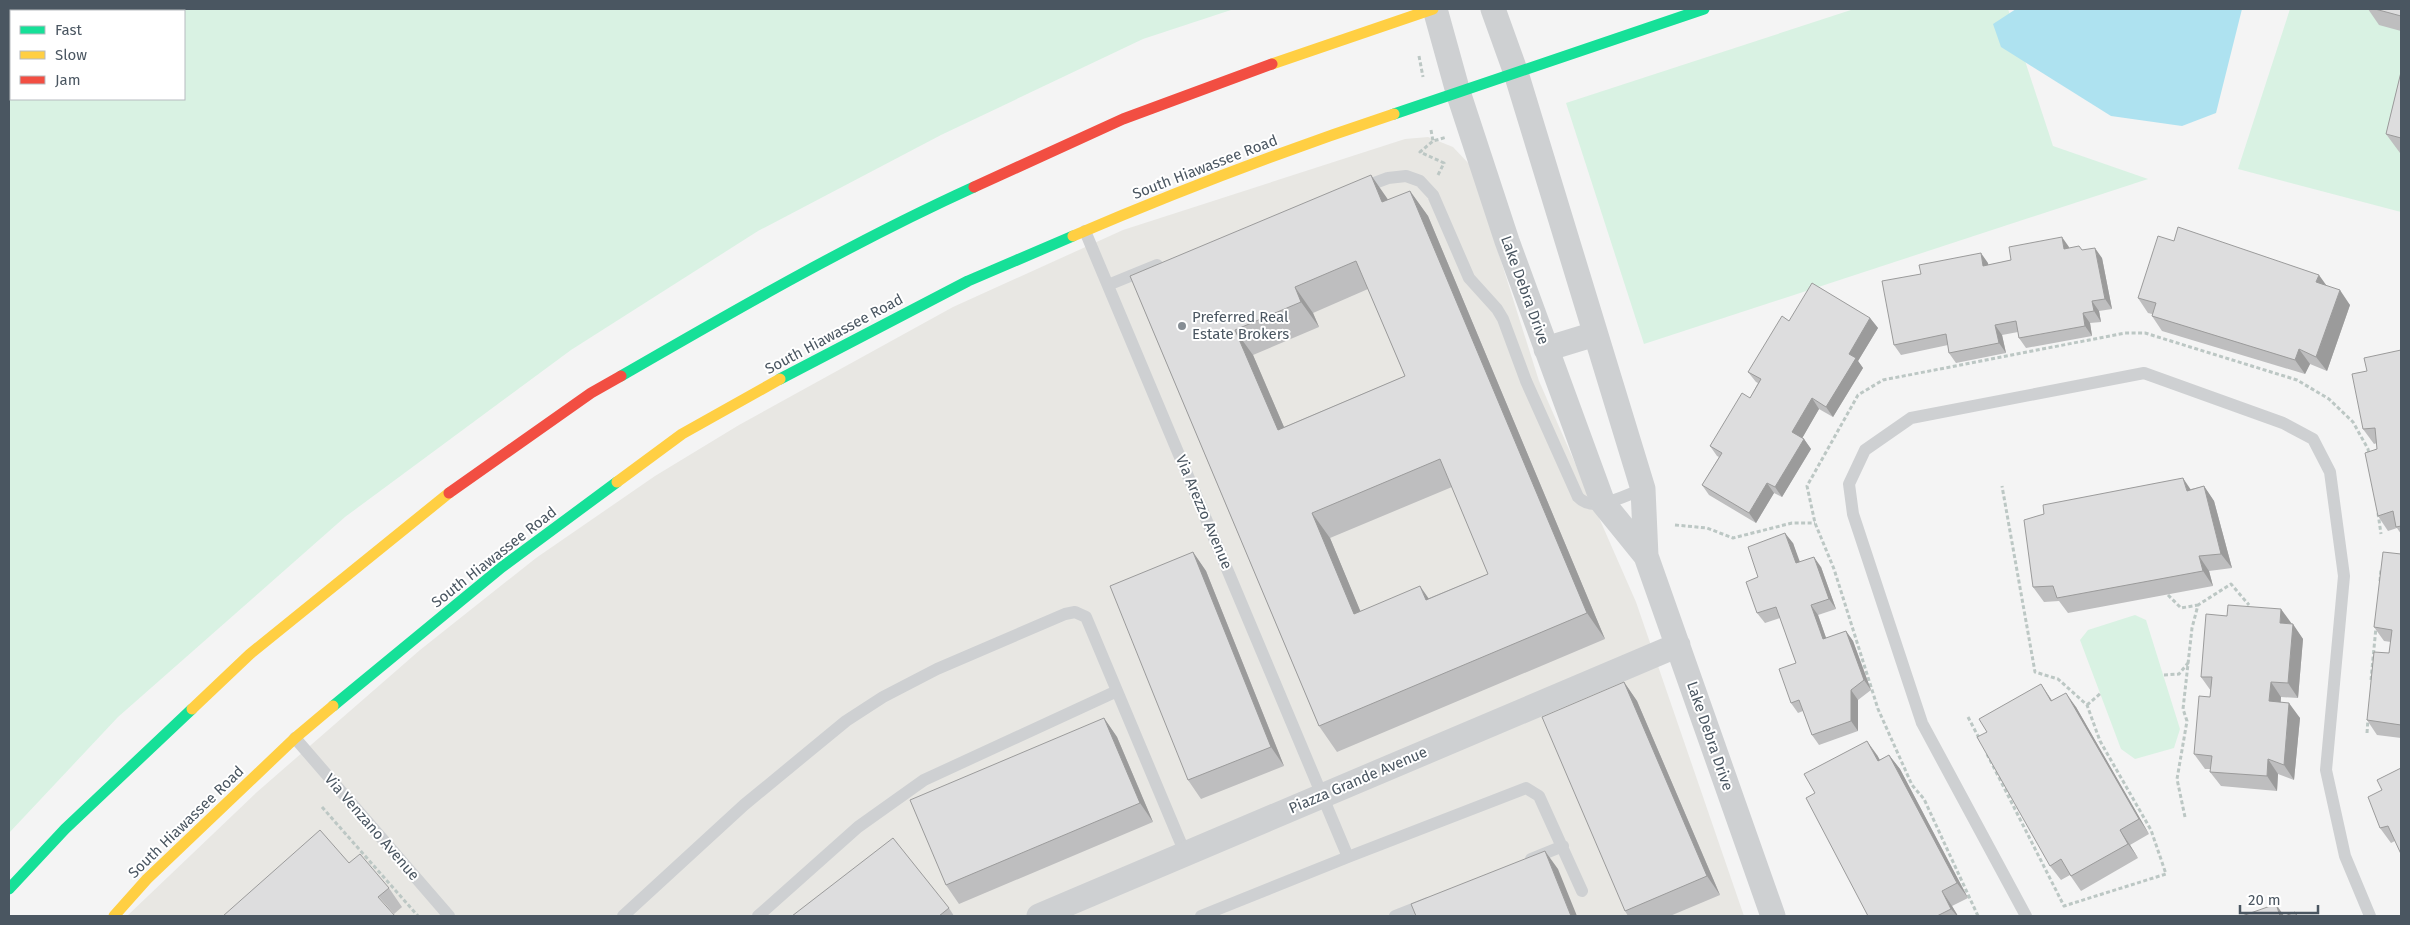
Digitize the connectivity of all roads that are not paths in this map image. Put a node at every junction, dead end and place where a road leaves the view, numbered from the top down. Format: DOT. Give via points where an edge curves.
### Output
graph roads {
  1 [pos="1434,9"];
  2 [pos="1493,9"];
  3 [pos="1704,9"];
  4 [pos="1516,74"];
  5 [pos="1458,92"];
  6 [pos="1351,192"];
  7 [pos="1085,231"];
  8 [pos="1172,264"];
  9 [pos="1108,285"];
  10 [pos="1595,334"];
  11 [pos="1546,349"];
  12 [pos="1643,489"];
  13 [pos="1603,503"];
  14 [pos="1646,556"];
  15 [pos="1678,645"];
  16 [pos="1116,691"];
  17 [pos="295,738"];
  18 [pos="1323,794"];
  19 [pos="1563,846"];
  20 [pos="1185,853"];
  21 [pos="1348,857"];
  22 [pos="1519,864"];
  23 [pos="9,889"];
  24 [pos="1582,891"];
  25 [pos="1440,898"];
  26 [pos="114,916"];
  27 [pos="449,916"];
  28 [pos="622,916"];
  29 [pos="758,916"];
  30 [pos="1039,916"];
  31 [pos="1202,916"];
  32 [pos="1395,916"];
  33 [pos="1773,916"];
  34 [pos="2026,916"];
  35 [pos="2370,916"];
  1 -- 5 [label="street, Lake Debra Drive"];
  1 -- 23 [label="street" via="1123,119 944,200 767,292 592,393 439,500 250,654 65,829"];
  2 -- 4 [label="street, Lake Debra Drive"];
  3 -- 4 [label="street, South Hiawassee Road"];
  4 -- 5 [label="street, South Hiawassee Road"];
  4 -- 10 [label="street, Lake Debra Drive"];
  5 -- 7 [label="street, South Hiawassee Road" via="1322,138 1167,196"];
  5 -- 11 [label="street, Lake Debra Drive"];
  6 -- 13 [label="lane" via="1397,176 1414,178 1425,185 1469,278 1498,309 1503,319 1575,495 1589,505"];
  7 -- 9 [label="lane, Via Arezzo Avenue"];
  7 -- 17 [label="street, South Hiawassee Road" via="968,281 682,434 502,568"];
  8 -- 9 [label="lane" via="1158,265"];
  9 -- 18 [label="lane, Via Arezzo Avenue"];
  10 -- 11 [label="street"];
  10 -- 12 [label="street, Lake Debra Drive"];
  11 -- 13 [label="street, Lake Debra Drive"];
  12 -- 13 [label="lane"];
  12 -- 14 [label="street, Lake Debra Drive"];
  13 -- 14 [label="street, Lake Debra Drive"];
  14 -- 15 [label="street, Lake Debra Drive"];
  15 -- 18 [label="street, Piazza Grande Avenue"];
  15 -- 33 [label="street, Lake Debra Drive"];
  16 -- 20 [label="lane"];
  16 -- 28 [label="lane" via="1086,617 1075,612 936,669 846,721 744,805"];
  16 -- 29 [label="lane" via="924,780 858,827"];
  17 -- 26 [label="street, South Hiawassee Road" via="147,878"];
  17 -- 27 [label="lane, Via Venzano Avenue"];
  18 -- 20 [label="street, Piazza Grande Avenue"];
  18 -- 21 [label="lane, Via Arezzo Avenue"];
  19 -- 21 [label="lane" via="1539,796 1526,788"];
  19 -- 22 [label="lane"];
  19 -- 24 [label="lane"];
  20 -- 30 [label="street, Piazza Grande Avenue"];
  21 -- 31 [label="lane"];
  25 -- 32 [label="lane"];
  34 -- 35 [label="lane" via="1922,723 1853,514 1849,484 1866,450 1912,418 2144,373 2283,423 2313,439 2330,472 2344,576 2326,770 2345,856"];
}
